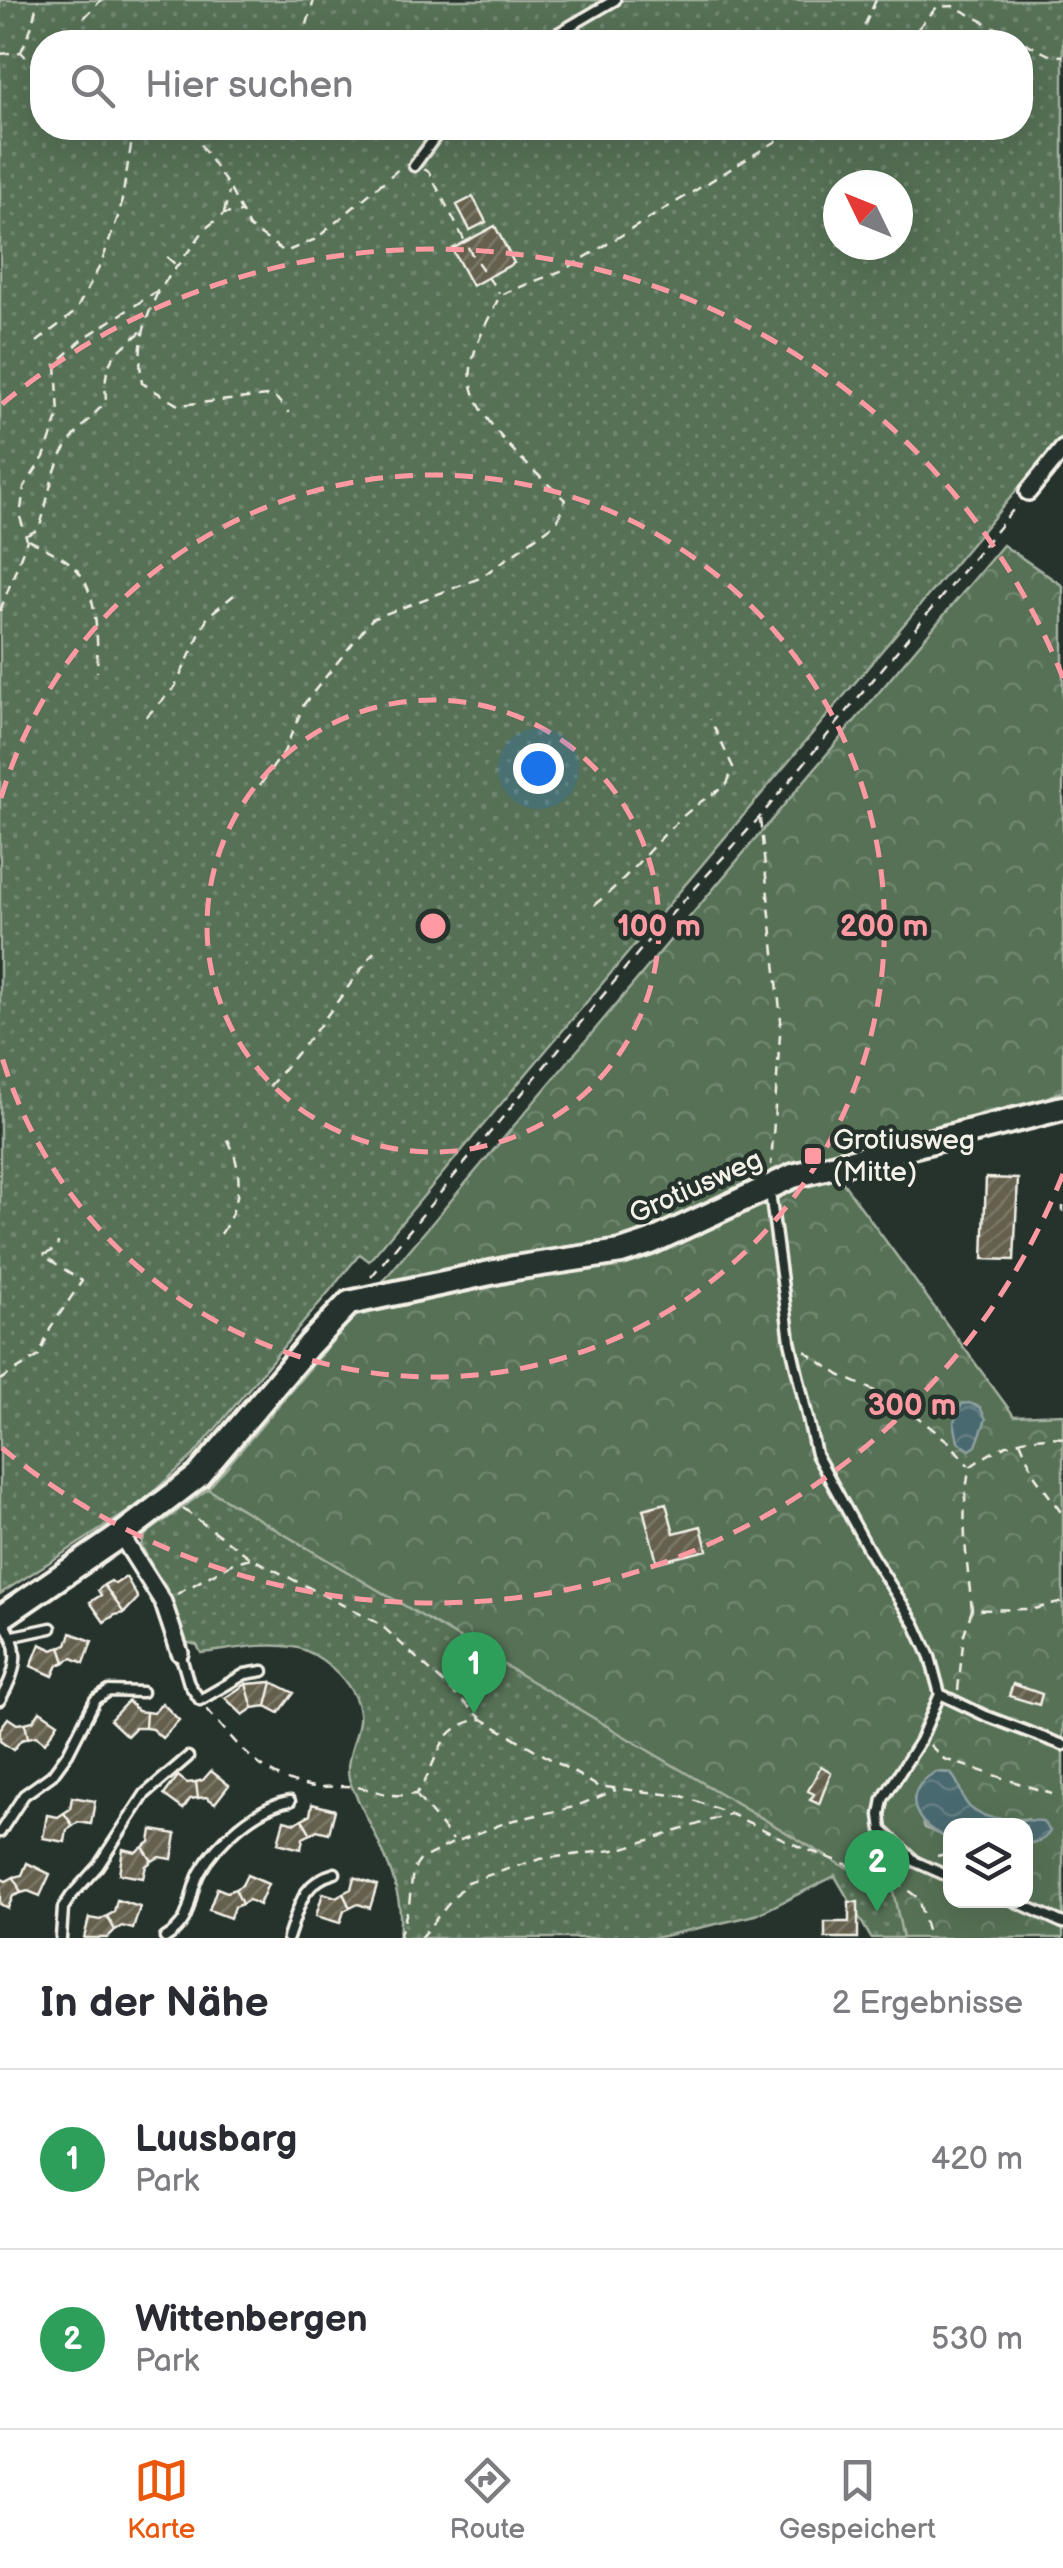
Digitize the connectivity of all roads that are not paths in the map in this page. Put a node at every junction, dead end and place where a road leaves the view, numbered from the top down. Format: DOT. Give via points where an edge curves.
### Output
graph roads {
  1 [pos="616,0"];
  2 [pos="564,30"];
  3 [pos="433,140"];
  4 [pos="414,166"];
  5 [pos="1063,449"];
  6 [pos="1028,492"];
  7 [pos="1063,1108"];
  8 [pos="770,1188"];
  9 [pos="121,1535"];
  10 [pos="5,1624"];
  11 [pos="50,1628"];
  12 [pos="180,1653"];
  13 [pos="264,1671"];
  14 [pos="142,1692"];
  15 [pos="940,1694"];
  16 [pos="0,1700"];
  17 [pos="1063,1746"];
  18 [pos="188,1757"];
  19 [pos="290,1801"];
  20 [pos="0,1832"];
  21 [pos="336,1873"];
  22 [pos="943,1875"];
  23 [pos="1031,1908"];
  24 [pos="1063,1922"];
  25 [pos="62,1938"];
  26 [pos="165,1938"];
  27 [pos="288,1938"];
  1 -- 2 [label="lane"];
  3 -- 4 [label="lane"];
  5 -- 6 [label="street"];
  7 -- 8 [label="street, Grotiusweg" via="793,1176"];
  8 -- 9 [label="street, Grotiusweg" via="621,1252 350,1304 198,1476"];
  8 -- 15 [label="lane" via="790,1341 816,1454 915,1624"];
  9 -- 10 [label="street"];
  9 -- 12 [label="street" via="163,1602"];
  10 -- 11 [label="lane"];
  10 -- 16 [label="lane" via="16,1661"];
  12 -- 13 [label="lane" via="200,1700 245,1674"];
  14 -- 20 [label="lane" via="109,1691 95,1700 52,1776 24,1795"];
  15 -- 17 [label="lane"];
  15 -- 22 [label="lane" via="880,1815 889,1840"];
  18 -- 25 [label="lane" via="144,1794 71,1896 63,1908"];
  19 -- 26 [label="lane" via="251,1819 217,1851 201,1870 179,1930"];
  21 -- 27 [label="lane" via="309,1885"];
  23 -- 24 [label="lane"];
}
